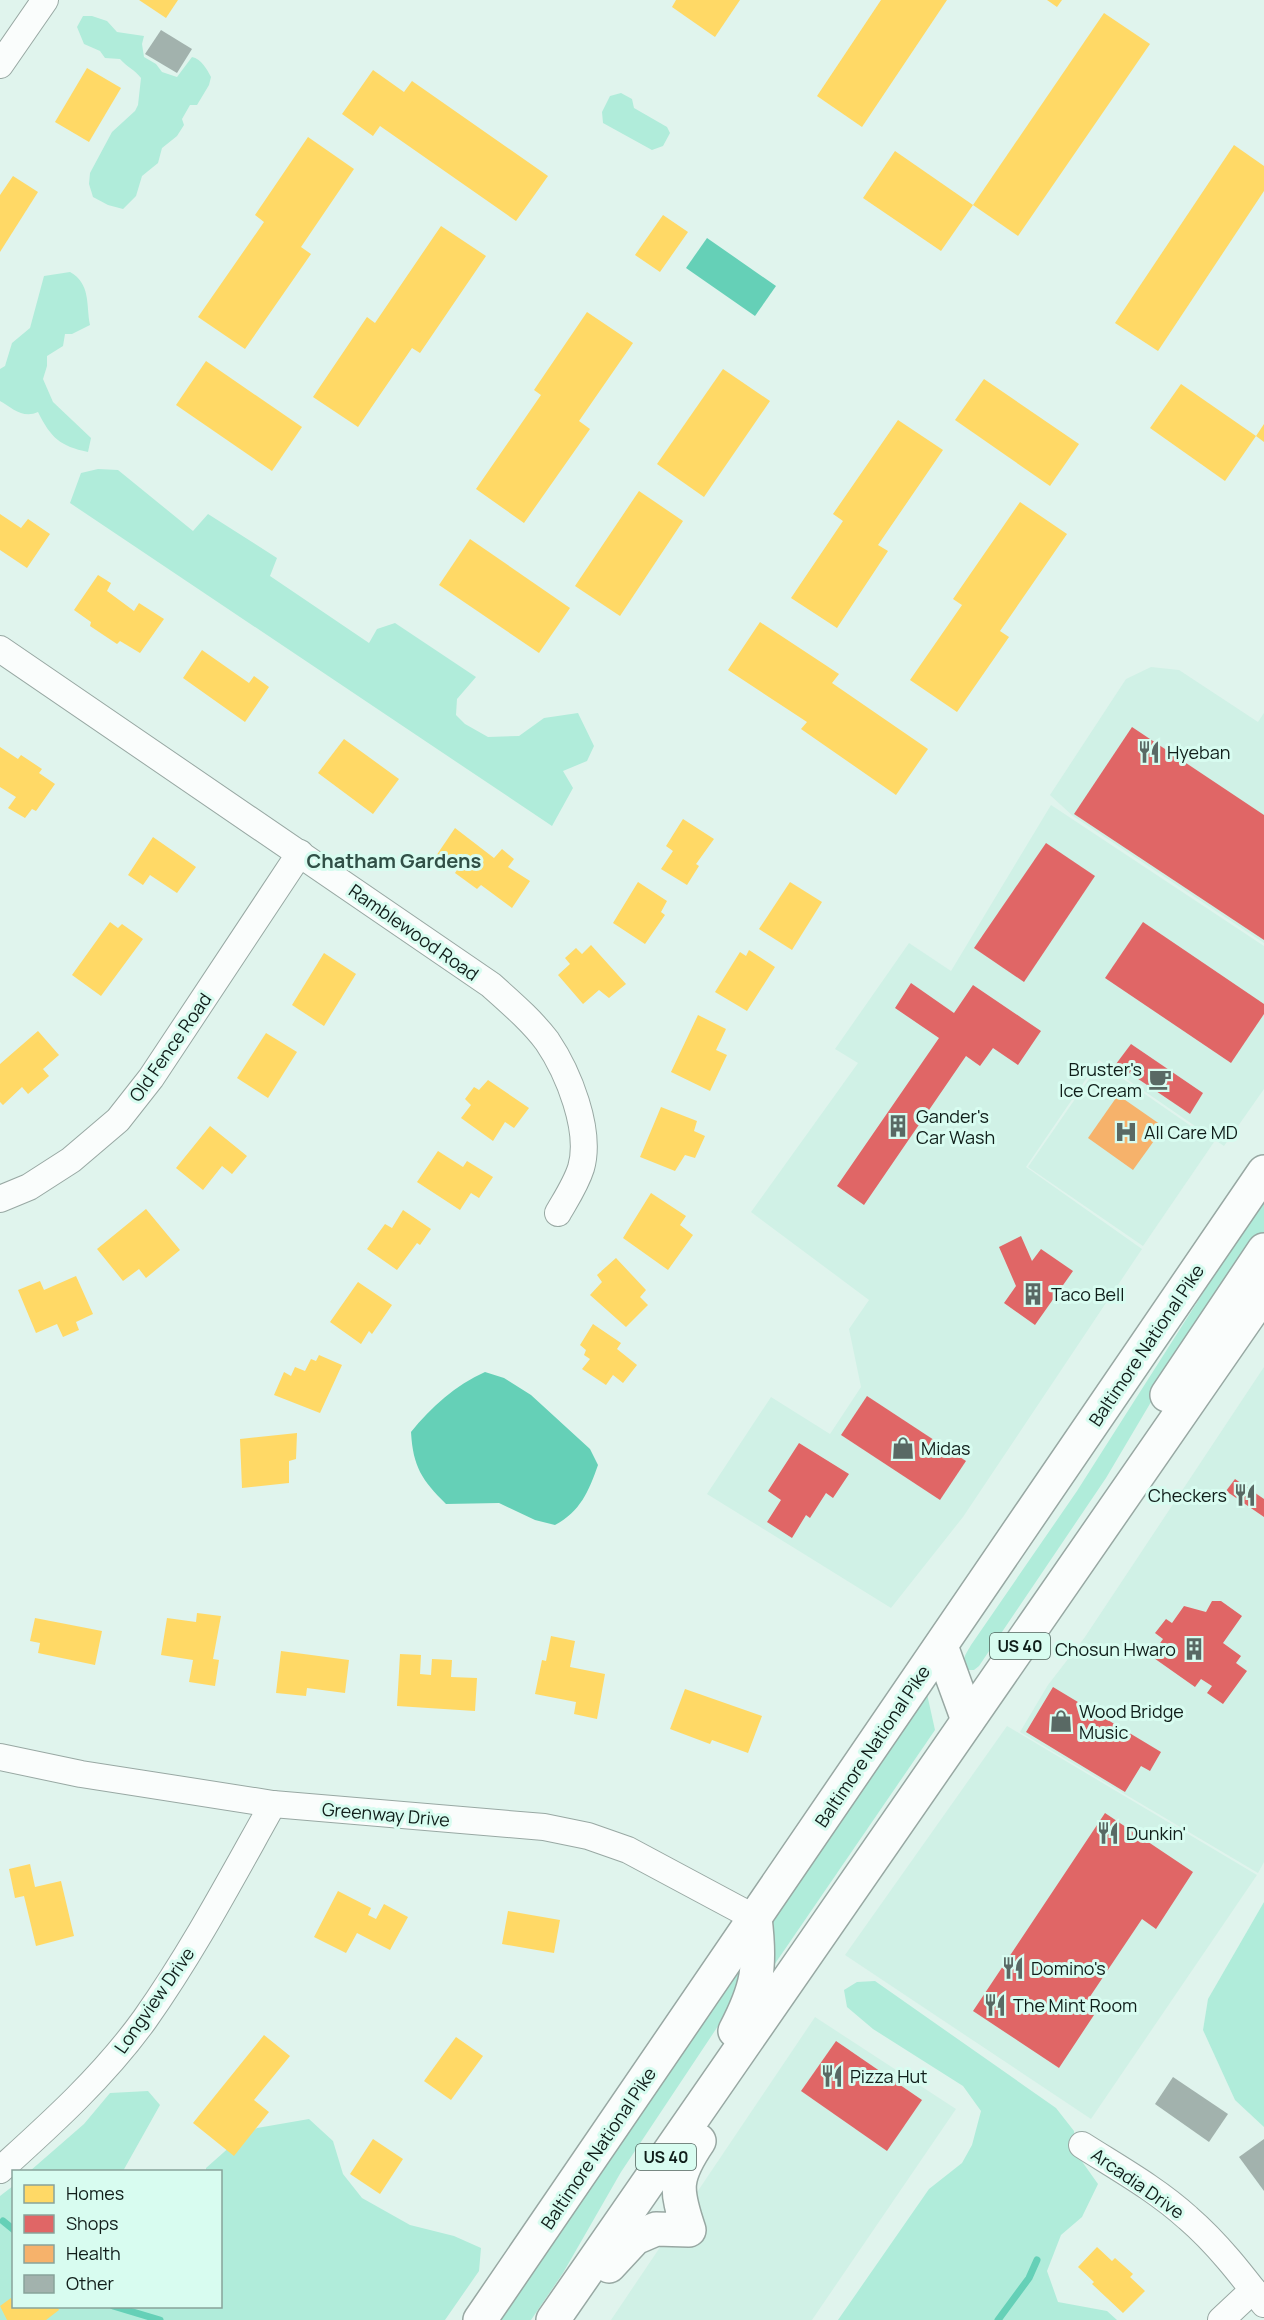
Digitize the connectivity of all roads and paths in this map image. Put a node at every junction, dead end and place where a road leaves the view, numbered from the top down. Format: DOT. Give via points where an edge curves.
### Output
graph roads {
  1 [pos="45,0"];
  2 [pos="0,65"];
  3 [pos="0,649"];
  4 [pos="300,853"];
  5 [pos="1264,1172"];
  6 [pos="0,1199"];
  7 [pos="558,1213"];
  8 [pos="1264,1250"];
  9 [pos="1264,1293"];
  10 [pos="1118,1506"];
  11 [pos="941,1646"];
  12 [pos="968,1720"];
  13 [pos="0,1757"];
  14 [pos="273,1804"];
  15 [pos="755,1918"];
  16 [pos="799,1962"];
  17 [pos="1082,2145"];
  18 [pos="674,2146"];
  19 [pos="0,2169"];
  20 [pos="1258,2297"];
  21 [pos="480,2320"];
  22 [pos="553,2320"];
  23 [pos="573,2320"];
  24 [pos="1221,2320"];
  1 -- 2 [label="street"];
  3 -- 4 [label="street, Ramblewood Road"];
  4 -- 6 [label="street, Old Fence Road" via="151,1078 118,1120 71,1160 29,1187"];
  4 -- 7 [label="street, Ramblewood Road" via="491,985 548,1042 577,1103 584,1137 582,1166"];
  5 -- 11 [label="main road, Baltimore National Pike"];
  8 -- 10 [label="main road" via="1156,1412"];
  9 -- 10 [label="main road, US 40"];
  10 -- 12 [label="main road, US 40"];
  11 -- 12 [label="main road"];
  11 -- 15 [label="main road, Baltimore National Pike"];
  12 -- 16 [label="main road, US 40"];
  13 -- 14 [label="street, Greenway Drive" via="81,1774"];
  14 -- 15 [label="street, Greenway Drive" via="544,1827 588,1836 628,1850"];
  14 -- 19 [label="street, Longview Drive" via="183,1962 144,2020 63,2113"];
  15 -- 18 [label="main road" via="758,1970 751,2001"];
  15 -- 21 [label="main road, Baltimore National Pike"];
  16 -- 18 [label="main road, US 40"];
  16 -- 23 [label="main road" via="756,2054 688,2157 678,2181 679,2200 689,2230 656,2229 635,2238 615,2257"];
  17 -- 20 [label="street, Arcadia Drive" via="1152,2189 1189,2218"];
  18 -- 22 [label="main road, US 40"];
  20 -- 24 [label="street"];
}
